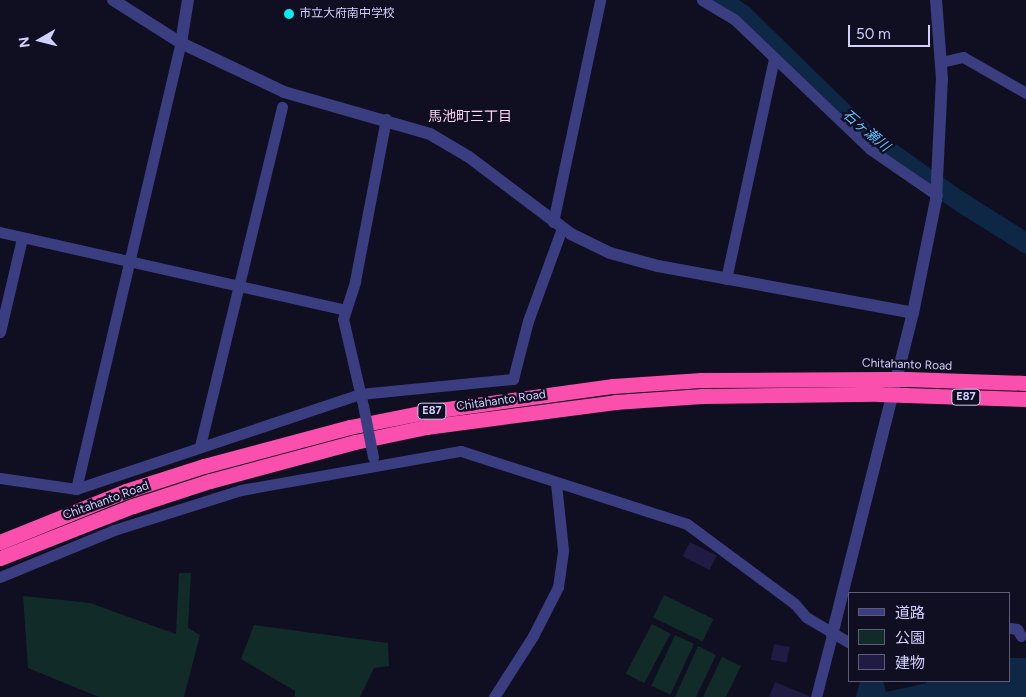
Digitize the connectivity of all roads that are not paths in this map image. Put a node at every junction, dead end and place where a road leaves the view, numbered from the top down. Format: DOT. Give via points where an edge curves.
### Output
graph roads {
  1 [pos="113,0"];
  2 [pos="188,0"];
  3 [pos="600,0"];
  4 [pos="702,0"];
  5 [pos="936,0"];
  6 [pos="181,43"];
  7 [pos="774,58"];
  8 [pos="941,62"];
  9 [pos="1026,93"];
  10 [pos="282,106"];
  11 [pos="386,119"];
  12 [pos="937,195"];
  13 [pos="557,225"];
  14 [pos="0,232"];
  15 [pos="22,238"];
  16 [pos="129,262"];
  17 [pos="726,279"];
  18 [pos="236,287"];
  19 [pos="345,310"];
  20 [pos="913,313"];
  21 [pos="0,332"];
  22 [pos="1026,383"];
  23 [pos="361,399"];
  24 [pos="1026,399"];
  25 [pos="200,446"];
  26 [pos="377,462"];
  27 [pos="0,478"];
  28 [pos="556,483"];
  29 [pos="76,489"];
  30 [pos="0,542"];
  31 [pos="0,558"];
  32 [pos="0,577"];
  33 [pos="1011,628"];
  34 [pos="832,635"];
  35 [pos="1019,636"];
  36 [pos="848,642"];
  37 [pos="494,697"];
  38 [pos="816,697"];
  1 -- 6 [label="street"];
  2 -- 6 [label="street"];
  3 -- 13 [label="street"];
  4 -- 7 [label="street" via="734,19"];
  5 -- 8 [label="street"];
  6 -- 11 [label="street" via="284,92"];
  6 -- 16 [label="street"];
  7 -- 12 [label="street" via="870,149"];
  7 -- 17 [label="street"];
  8 -- 9 [label="street" via="962,57"];
  8 -- 12 [label="street"];
  10 -- 18 [label="street"];
  11 -- 13 [label="street" via="450,145"];
  11 -- 19 [label="street" via="355,281"];
  12 -- 20 [label="street"];
  13 -- 17 [label="street" via="593,246 626,258"];
  13 -- 23 [label="street" via="513,379"];
  14 -- 15 [label="street"];
  15 -- 16 [label="street"];
  15 -- 21 [label="street"];
  16 -- 18 [label="street"];
  16 -- 29 [label="street"];
  17 -- 20 [label="street"];
  18 -- 19 [label="street"];
  18 -- 25 [label="street"];
  19 -- 23 [label="street" via="343,319"];
  20 -- 34 [label="street"];
  22 -- 30 [label="highway, Chitahanto Road / E87, bridge" via="883,379 701,380 613,386 425,412 350,427 204,466 126,491"];
  23 -- 25 [label="street"];
  23 -- 26 [label="street, bridge"];
  24 -- 31 [label="highway, Chitahanto Road / E87, bridge" via="878,394 702,396 508,414 355,442 210,481"];
  25 -- 29 [label="street"];
  26 -- 28 [label="street" via="460,451"];
  26 -- 32 [label="street" via="241,490 114,530"];
  27 -- 29 [label="street"];
  28 -- 34 [label="street" via="687,524 706,535"];
  28 -- 37 [label="street" via="563,550 558,588 533,636"];
  33 -- 35 [label="street" via="1020,630"];
  34 -- 36 [label="street"];
  34 -- 38 [label="street"];
}
